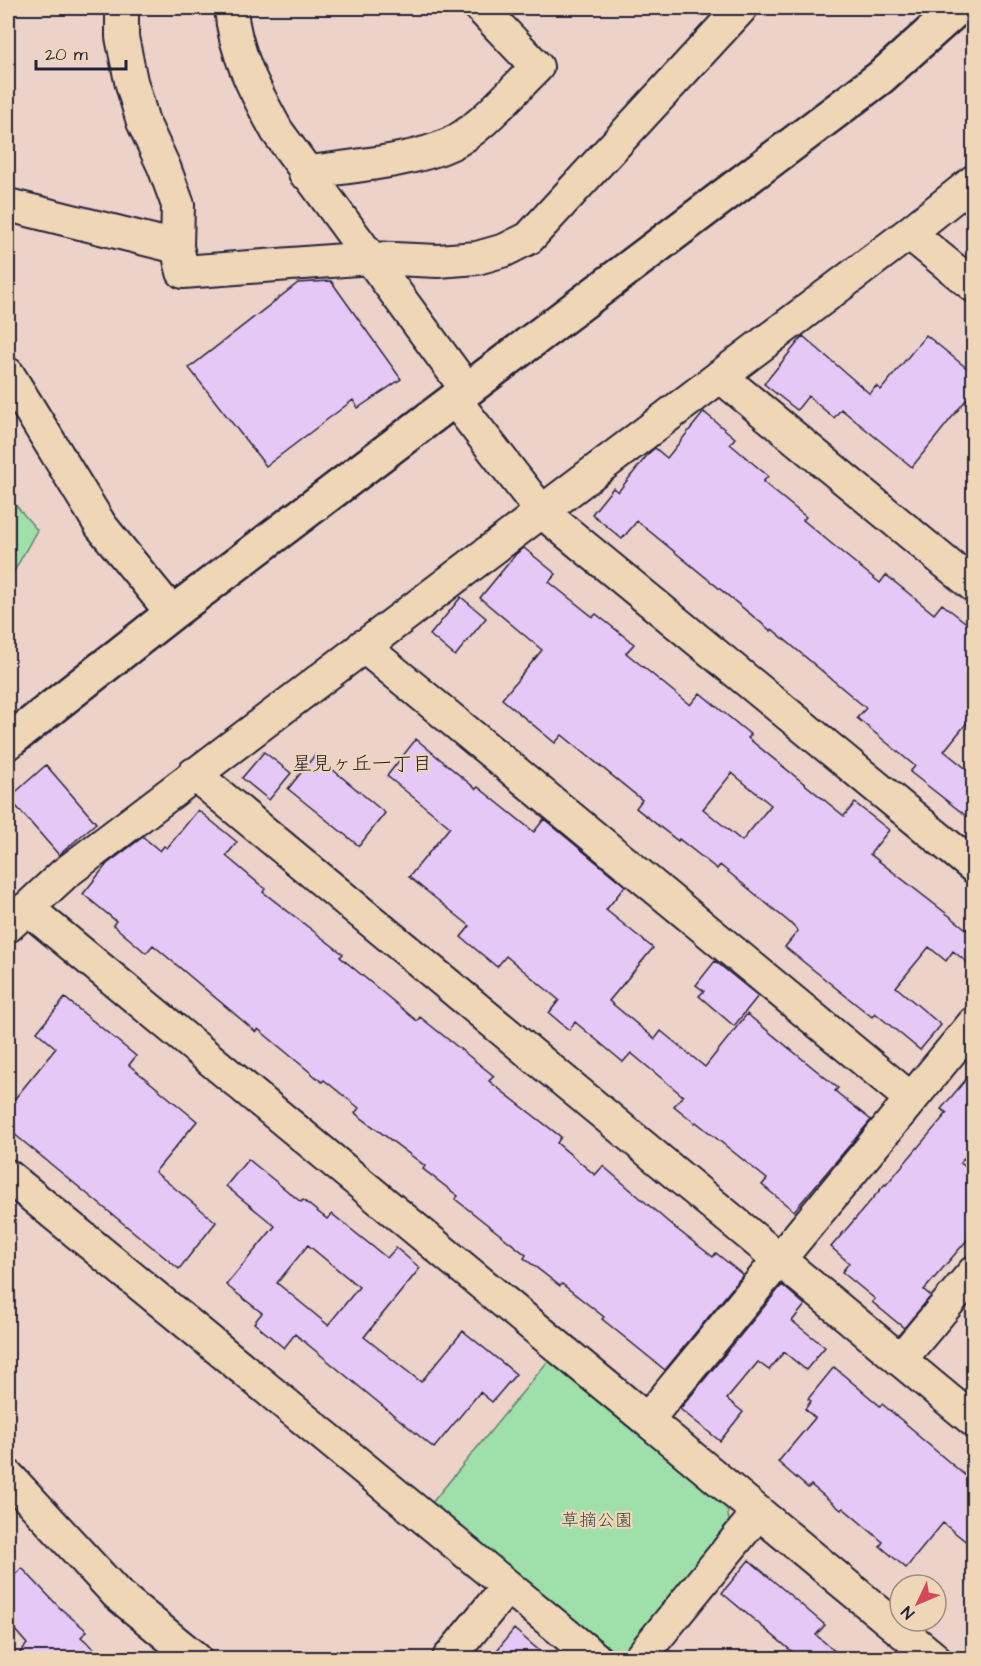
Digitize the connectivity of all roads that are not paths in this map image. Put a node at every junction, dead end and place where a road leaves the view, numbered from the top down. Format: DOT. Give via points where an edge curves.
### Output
graph roads {
  1 [pos="122,8"];
  2 [pos="231,8"];
  3 [pos="481,8"];
  4 [pos="741,8"];
  5 [pos="958,8"];
  6 [pos="305,173"];
  7 [pos="974,181"];
  8 [pos="8,205"];
  9 [pos="909,233"];
  10 [pos="177,247"];
  11 [pos="371,258"];
  12 [pos="974,286"];
  13 [pos="8,374"];
  14 [pos="720,376"];
  15 [pos="460,394"];
  16 [pos="542,512"];
  17 [pos="974,586"];
  18 [pos="172,613"];
  19 [pos="363,646"];
  20 [pos="8,742"];
  21 [pos="194,774"];
  22 [pos="974,867"];
  23 [pos="17,917"];
  24 [pos="974,1023"];
  25 [pos="912,1099"];
  26 [pos="8,1176"];
  27 [pos="778,1259"];
  28 [pos="974,1272"];
  29 [pos="900,1360"];
  30 [pos="647,1420"];
  31 [pos="974,1421"];
  32 [pos="8,1476"];
  33 [pos="758,1513"];
  34 [pos="507,1587"];
  35 [pos="195,1659"];
  36 [pos="449,1659"];
  37 [pos="595,1659"];
  38 [pos="640,1659"];
  39 [pos="934,1659"];
  1 -- 10 [label="street" via="122,37 131,81 143,122 178,205"];
  2 -- 6 [label="street" via="256,94"];
  3 -- 6 [label="street" via="537,67 484,118 452,143 429,152"];
  4 -- 11 [label="street" via="529,238 477,258"];
  5 -- 15 [label="street" via="881,77"];
  6 -- 11 [label="street"];
  7 -- 9 [label="street"];
  8 -- 10 [label="street"];
  9 -- 12 [label="street"];
  9 -- 14 [label="street"];
  10 -- 11 [label="street" via="183,272"];
  11 -- 15 [label="street"];
  13 -- 18 [label="street" via="101,526"];
  14 -- 16 [label="street"];
  14 -- 17 [label="street"];
  15 -- 16 [label="street"];
  15 -- 18 [label="street"];
  16 -- 19 [label="street"];
  16 -- 22 [label="street"];
  18 -- 20 [label="street"];
  19 -- 21 [label="street"];
  19 -- 25 [label="street"];
  21 -- 23 [label="street" via="64,874"];
  21 -- 27 [label="street"];
  23 -- 30 [label="street"];
  24 -- 25 [label="street"];
  25 -- 27 [label="street"];
  26 -- 34 [label="street"];
  27 -- 29 [label="street"];
  27 -- 30 [label="street"];
  28 -- 29 [label="street"];
  29 -- 31 [label="street"];
  30 -- 33 [label="street"];
  32 -- 35 [label="street" via="117,1594"];
  33 -- 38 [label="street"];
  33 -- 39 [label="street"];
  34 -- 36 [label="street"];
  34 -- 37 [label="street"];
}
